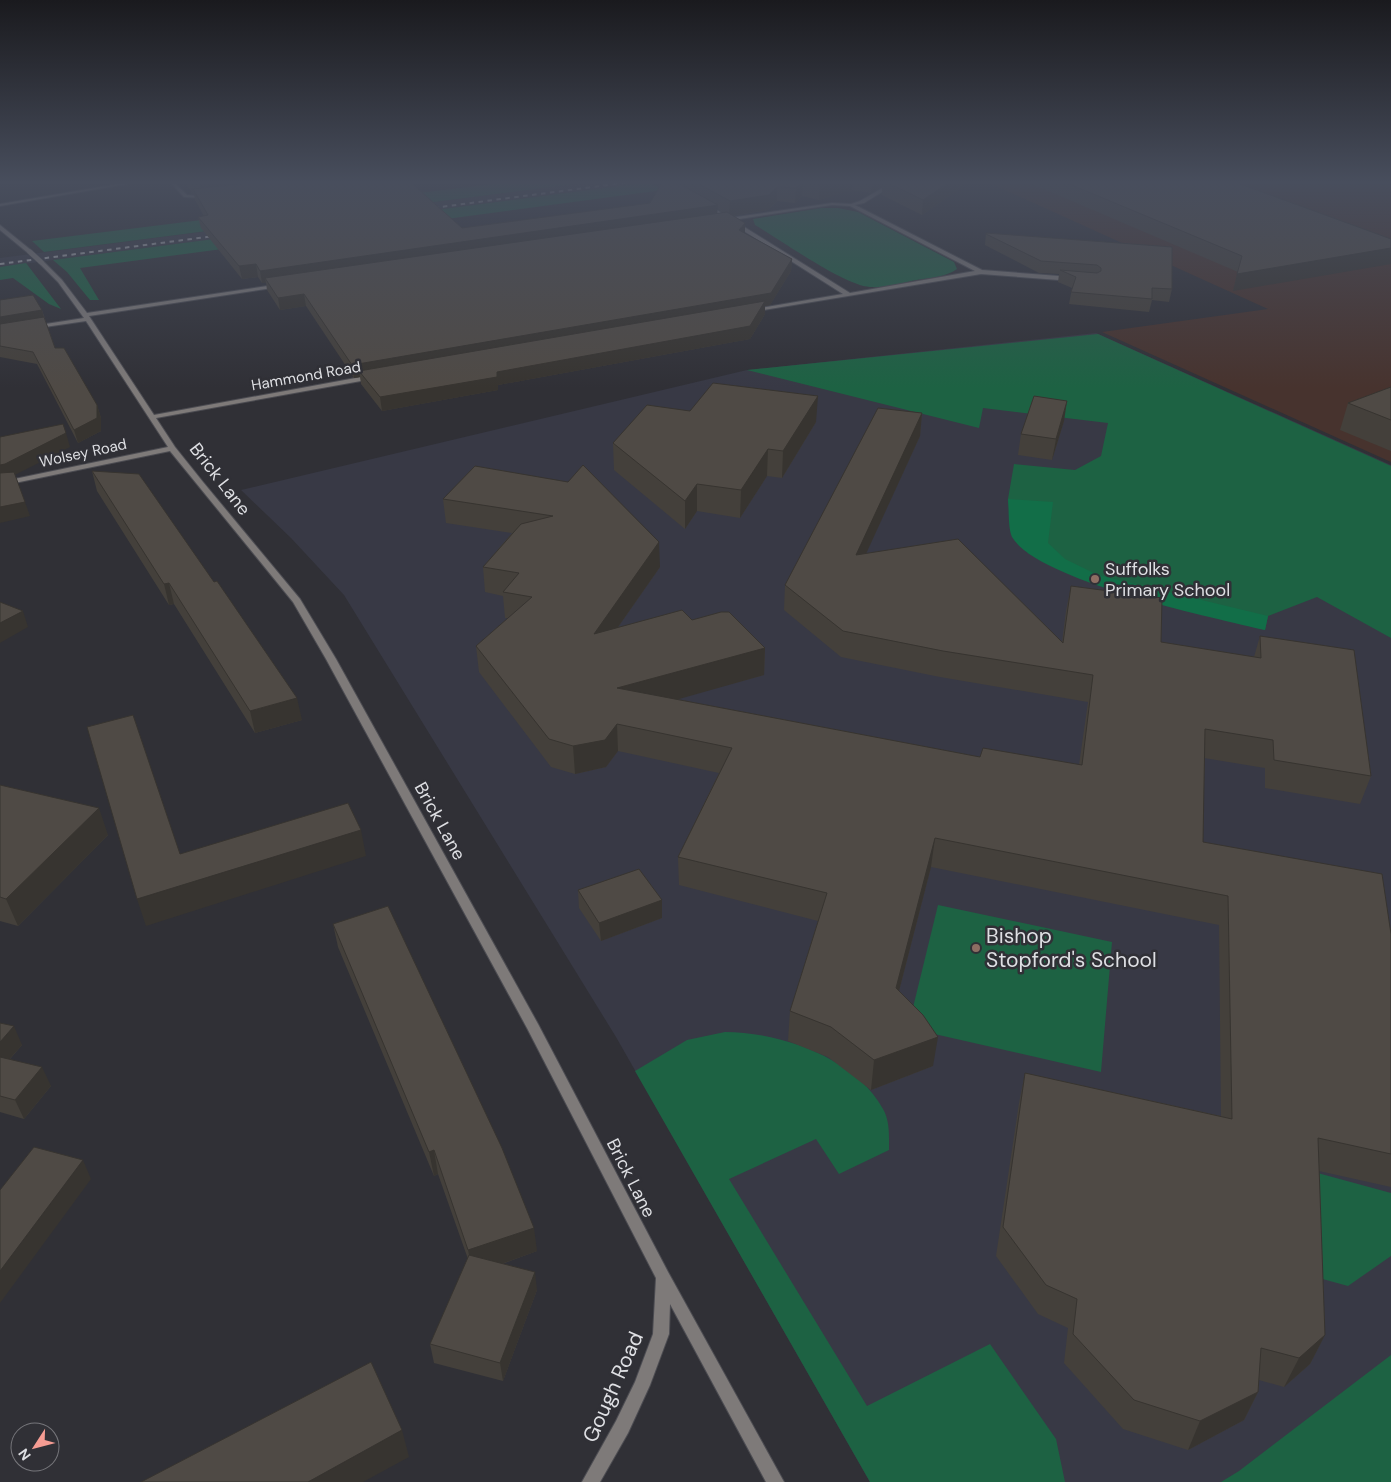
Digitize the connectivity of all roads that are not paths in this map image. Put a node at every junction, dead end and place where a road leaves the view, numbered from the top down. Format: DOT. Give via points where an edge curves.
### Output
graph roads {
  1 [pos="28,250"];
  2 [pos="778,250"];
  3 [pos="939,250"];
  4 [pos="981,272"];
  5 [pos="1076,279"];
  6 [pos="285,284"];
  7 [pos="849,295"];
  8 [pos="746,312"];
  9 [pos="87,317"];
  10 [pos="24,329"];
  11 [pos="384,375"];
  12 [pos="152,417"];
  13 [pos="172,448"];
  14 [pos="0,484"];
  15 [pos="663,1277"];
  16 [pos="591,1482"];
  17 [pos="775,1482"];
  1 -- 9 [label="street, Brick Lane, bridge" via="60,281"];
  2 -- 7 [label="street"];
  3 -- 4 [label="street"];
  4 -- 5 [label="street"];
  4 -- 7 [label="street"];
  6 -- 9 [label="street"];
  7 -- 8 [label="street"];
  9 -- 10 [label="street"];
  9 -- 12 [label="street, Brick Lane"];
  11 -- 12 [label="street, Hammond Road"];
  12 -- 13 [label="street, Brick Lane"];
  13 -- 14 [label="street, Wolsey Road"];
  13 -- 15 [label="street, Brick Lane" via="297,601 331,658 533,1027"];
  15 -- 16 [label="street, Gough Road" via="661,1334 642,1385"];
  15 -- 17 [label="street, Brick Lane"];
}
